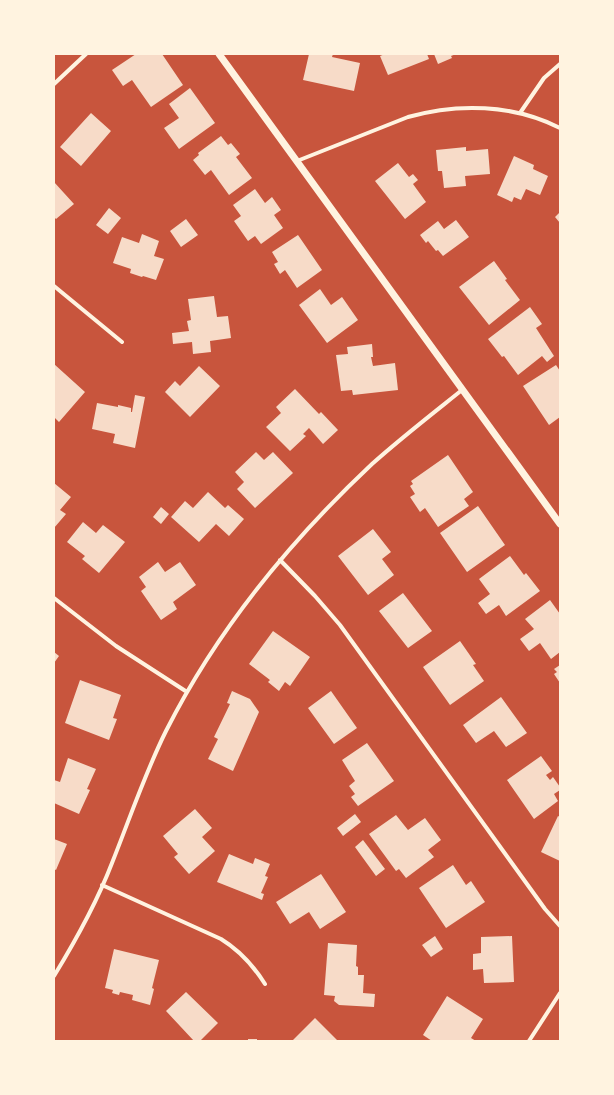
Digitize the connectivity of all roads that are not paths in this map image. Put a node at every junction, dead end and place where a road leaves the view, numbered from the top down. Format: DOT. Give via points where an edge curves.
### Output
graph roads {
  1 [pos="86,54"];
  2 [pos="219,54"];
  3 [pos="560,64"];
  4 [pos="54,84"];
  5 [pos="520,113"];
  6 [pos="560,128"];
  7 [pos="297,161"];
  8 [pos="54,286"];
  9 [pos="122,342"];
  10 [pos="462,390"];
  11 [pos="560,524"];
  12 [pos="280,560"];
  13 [pos="54,598"];
  14 [pos="188,692"];
  15 [pos="102,886"];
  16 [pos="560,926"];
  17 [pos="54,976"];
  18 [pos="265,984"];
  19 [pos="560,993"];
  20 [pos="529,1041"];
  1 -- 4 [label="street"];
  2 -- 7 [label="street"];
  3 -- 5 [label="street" via="544,78"];
  5 -- 6 [label="street"];
  5 -- 7 [label="street" via="493,109 451,108 421,113"];
  7 -- 10 [label="street"];
  8 -- 9 [label="street"];
  10 -- 11 [label="street"];
  10 -- 12 [label="street" via="373,463"];
  12 -- 14 [label="street" via="227,630"];
  12 -- 16 [label="street" via="340,625"];
  13 -- 14 [label="street" via="116,646"];
  14 -- 15 [label="street" via="157,749"];
  15 -- 17 [label="street"];
  15 -- 18 [label="street" via="221,939 251,964"];
  19 -- 20 [label="street"];
}
